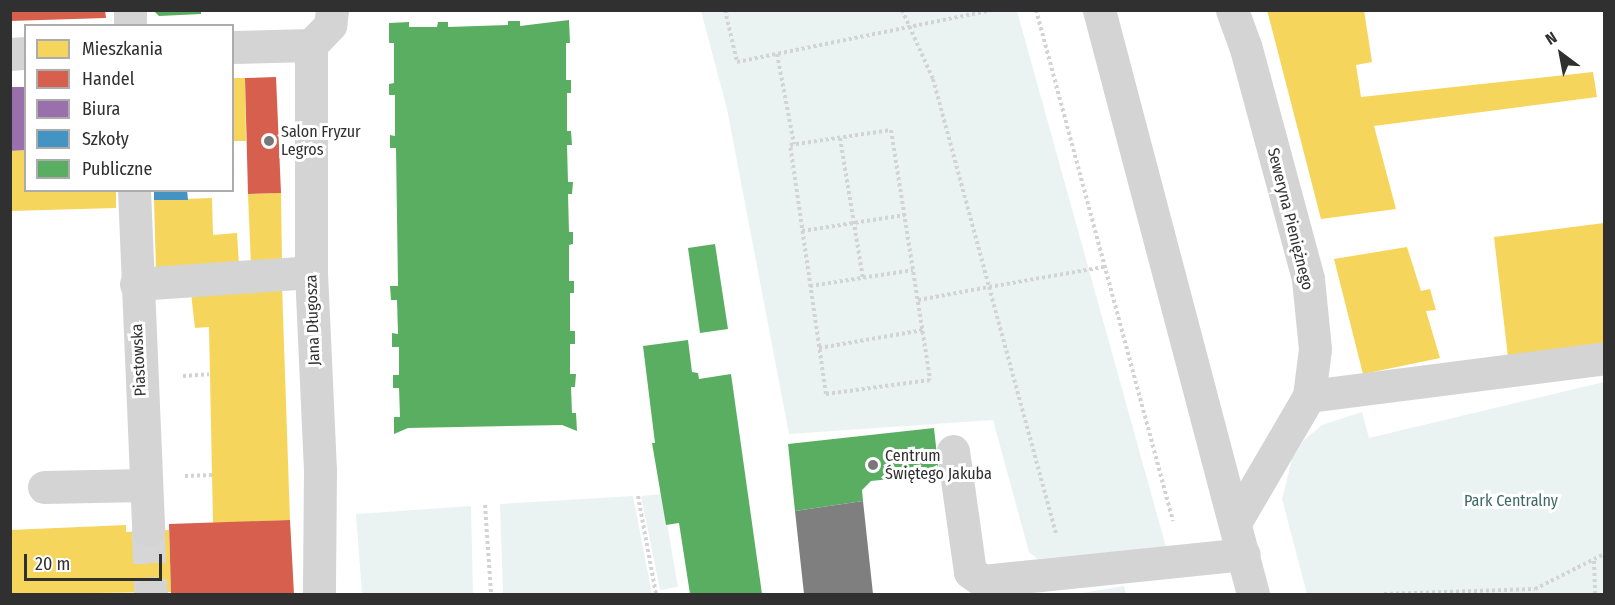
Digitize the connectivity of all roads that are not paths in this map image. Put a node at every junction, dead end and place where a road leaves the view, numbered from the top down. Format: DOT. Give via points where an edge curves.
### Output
graph roads {
  1 [pos="332,10"];
  2 [pos="1099,10"];
  3 [pos="1232,10"];
  4 [pos="311,45"];
  5 [pos="234,47"];
  6 [pos="134,192"];
  7 [pos="311,272"];
  8 [pos="136,284"];
  9 [pos="1605,358"];
  10 [pos="1308,396"];
  11 [pos="953,451"];
  12 [pos="145,486"];
  13 [pos="44,487"];
  14 [pos="1236,521"];
  15 [pos="148,530"];
  16 [pos="1245,554"];
  17 [pos="319,594"];
  18 [pos="1253,594"];
  1 -- 4 [label="street" via="330,25"];
  2 -- 14 [label="street"];
  3 -- 10 [label="street, Seweryna Pieniężnego" via="1308,279 1315,349"];
  4 -- 5 [label="street"];
  4 -- 7 [label="street, Jana Długosza"];
  6 -- 8 [label="street, Piastowska"];
  7 -- 8 [label="street"];
  7 -- 17 [label="street, Jana Długosza" via="320,470"];
  8 -- 12 [label="street, Piastowska"];
  9 -- 10 [label="street"];
  10 -- 14 [label="street, Seweryna Pieniężnego"];
  11 -- 16 [label="street" via="970,572 983,581"];
  12 -- 13 [label="street"];
  12 -- 15 [label="street, Piastowska"];
  14 -- 16 [label="street"];
  16 -- 18 [label="street"];
}
